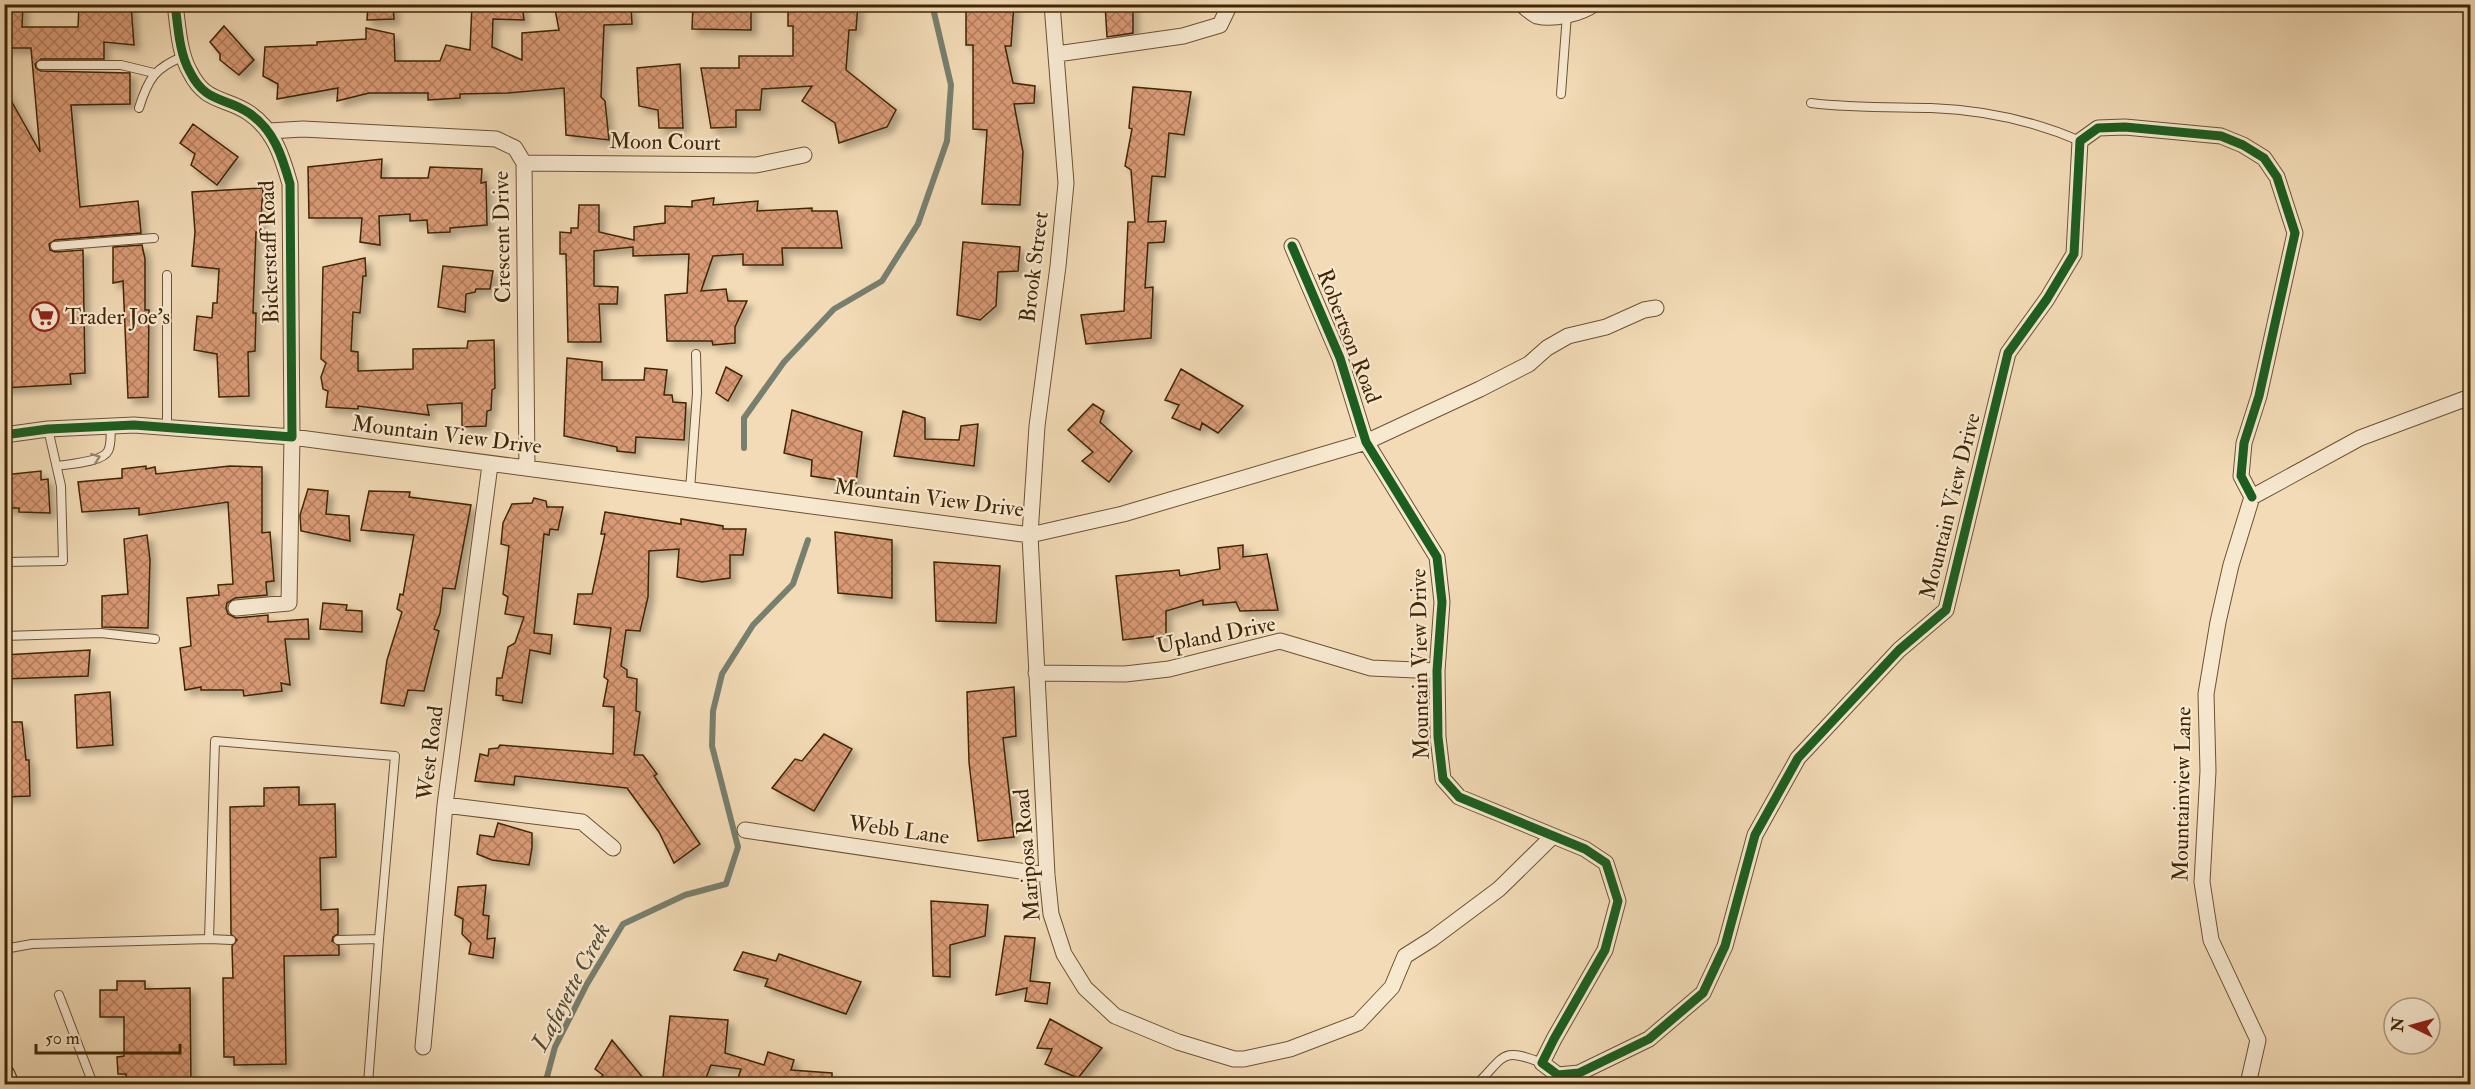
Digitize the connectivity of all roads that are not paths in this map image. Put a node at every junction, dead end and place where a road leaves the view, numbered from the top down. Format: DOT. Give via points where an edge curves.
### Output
graph roads {
  1 [pos="175,4"];
  2 [pos="1052,4"];
  3 [pos="1230,4"];
  4 [pos="1521,4"];
  5 [pos="1594,4"];
  6 [pos="1567,14"];
  7 [pos="1058,54"];
  8 [pos="185,56"];
  9 [pos="41,65"];
  10 [pos="154,73"];
  11 [pos="1561,94"];
  12 [pos="1811,103"];
  13 [pos="139,108"];
  14 [pos="269,131"];
  15 [pos="2080,141"];
  16 [pos="804,155"];
  17 [pos="524,163"];
  18 [pos="154,238"];
  19 [pos="55,246"];
  20 [pos="1292,246"];
  21 [pos="167,275"];
  22 [pos="1656,308"];
  23 [pos="696,354"];
  24 [pos="2470,397"];
  25 [pos="111,426"];
  26 [pos="167,428"];
  27 [pos="48,429"];
  28 [pos="4,435"];
  29 [pos="292,437"];
  30 [pos="1366,442"];
  31 [pos="490,465"];
  32 [pos="57,466"];
  33 [pos="527,468"];
  34 [pos="690,490"];
  35 [pos="2252,497"];
  36 [pos="1030,535"];
  37 [pos="4,562"];
  38 [pos="236,608"];
  39 [pos="4,636"];
  40 [pos="155,639"];
  41 [pos="1437,672"];
  42 [pos="1036,673"];
  43 [pos="445,805"];
  44 [pos="745,830"];
  45 [pos="1553,836"];
  46 [pos="613,848"];
  47 [pos="1047,875"];
  48 [pos="209,939"];
  49 [pos="379,939"];
  50 [pos="231,940"];
  51 [pos="339,940"];
  52 [pos="4,949"];
  53 [pos="59,995"];
  54 [pos="423,1047"];
  55 [pos="1542,1063"];
  56 [pos="4,1075"];
  57 [pos="8,1084"];
  58 [pos="93,1084"];
  59 [pos="368,1084"];
  60 [pos="1477,1084"];
  61 [pos="2248,1084"];
  1 -- 8 [label="street, Bickerstaff Road"];
  2 -- 7 [label="street, Brook Street"];
  3 -- 7 [label="street" via="1220,25 1183,36"];
  4 -- 6 [label="street" via="1536,16"];
  5 -- 6 [label="street"];
  6 -- 11 [label="lane"];
  7 -- 36 [label="street, Brook Street" via="1066,183 1036,426"];
  8 -- 10 [label="lane"];
  8 -- 14 [label="street, Bickerstaff Road" via="190,73 210,97 248,112"];
  9 -- 10 [label="lane" via="120,65"];
  10 -- 13 [label="lane"];
  12 -- 15 [label="lane" via="1846,108 1934,108 2012,117"];
  14 -- 17 [label="street, Crescent Drive" via="303,129 496,140 515,148"];
  14 -- 29 [label="street, Bickerstaff Road" via="282,153 290,184"];
  15 -- 35 [label="street" via="2098,128 2125,127 2221,136 2265,158 2277,177 2295,232 2259,396 2244,443 2241,476"];
  15 -- 55 [label="street, Mountain View Drive" via="2074,254 2008,353 1946,610 1899,650 1798,758 1755,834 1725,946 1703,993 1649,1039 1579,1073 1558,1075"];
  16 -- 17 [label="street, Moon Court" via="756,165"];
  17 -- 33 [label="street, Crescent Drive"];
  18 -- 19 [label="lane"];
  20 -- 30 [label="street, Robertson Road" via="1340,358"];
  21 -- 26 [label="lane"];
  22 -- 30 [label="street" via="1568,336 1529,364"];
  23 -- 34 [label="lane"];
  24 -- 35 [label="street" via="2360,438"];
  25 -- 26 [label="street, Mountain View Drive"];
  25 -- 27 [label="street, Mountain View Drive"];
  32 -- 25 [label="lane, one-way" via="105,455"];
  26 -- 29 [label="street, Mountain View Drive"];
  27 -- 28 [label="street, Mountain View Drive"];
  27 -- 32 [label="lane"];
  29 -- 31 [label="street, Mountain View Drive"];
  29 -- 38 [label="street, Bickerstaff Road" via="289,603"];
  30 -- 36 [label="street, Mountain View Drive" via="1123,514"];
  30 -- 41 [label="street, Mountain View Drive" via="1437,558 1442,602"];
  31 -- 33 [label="street, Mountain View Drive"];
  31 -- 43 [label="street, West Road"];
  32 -- 37 [label="lane" via="62,486 63,561"];
  33 -- 34 [label="street, Mountain View Drive"];
  34 -- 36 [label="street, Mountain View Drive"];
  35 -- 61 [label="street, Mountainview Lane" via="2231,565 2206,694 2208,771 2202,882 2211,940 2258,1040"];
  36 -- 42 [label="street, Mariposa Road"];
  39 -- 40 [label="lane" via="101,633"];
  41 -- 42 [label="street, Upland Drive" via="1371,668 1280,641 1169,669 1125,674"];
  41 -- 45 [label="street, Mountain View Drive" via="1443,779 1459,797"];
  42 -- 47 [label="street, Mariposa Road"];
  43 -- 46 [label="street" via="582,822"];
  43 -- 54 [label="street, West Road"];
  44 -- 47 [label="street, Webb Lane"];
  45 -- 47 [label="street, Mariposa Road" via="1499,889 1405,956 1392,987 1358,1023 1290,1049 1244,1059 1178,1042 1115,1016 1085,988 1064,954 1051,914"];
  45 -- 55 [label="street, Mountain View Drive" via="1606,863 1618,901 1605,951"];
  48 -- 49 [label="lane" via="215,741 395,756"];
  48 -- 50 [label="lane"];
  48 -- 52 [label="lane" via="32,944"];
  49 -- 51 [label="lane"];
  49 -- 59 [label="lane"];
  53 -- 58 [label="lane"];
  55 -- 60 [label="lane" via="1517,1053 1505,1056"];
  56 -- 57 [label="main road"];
}
